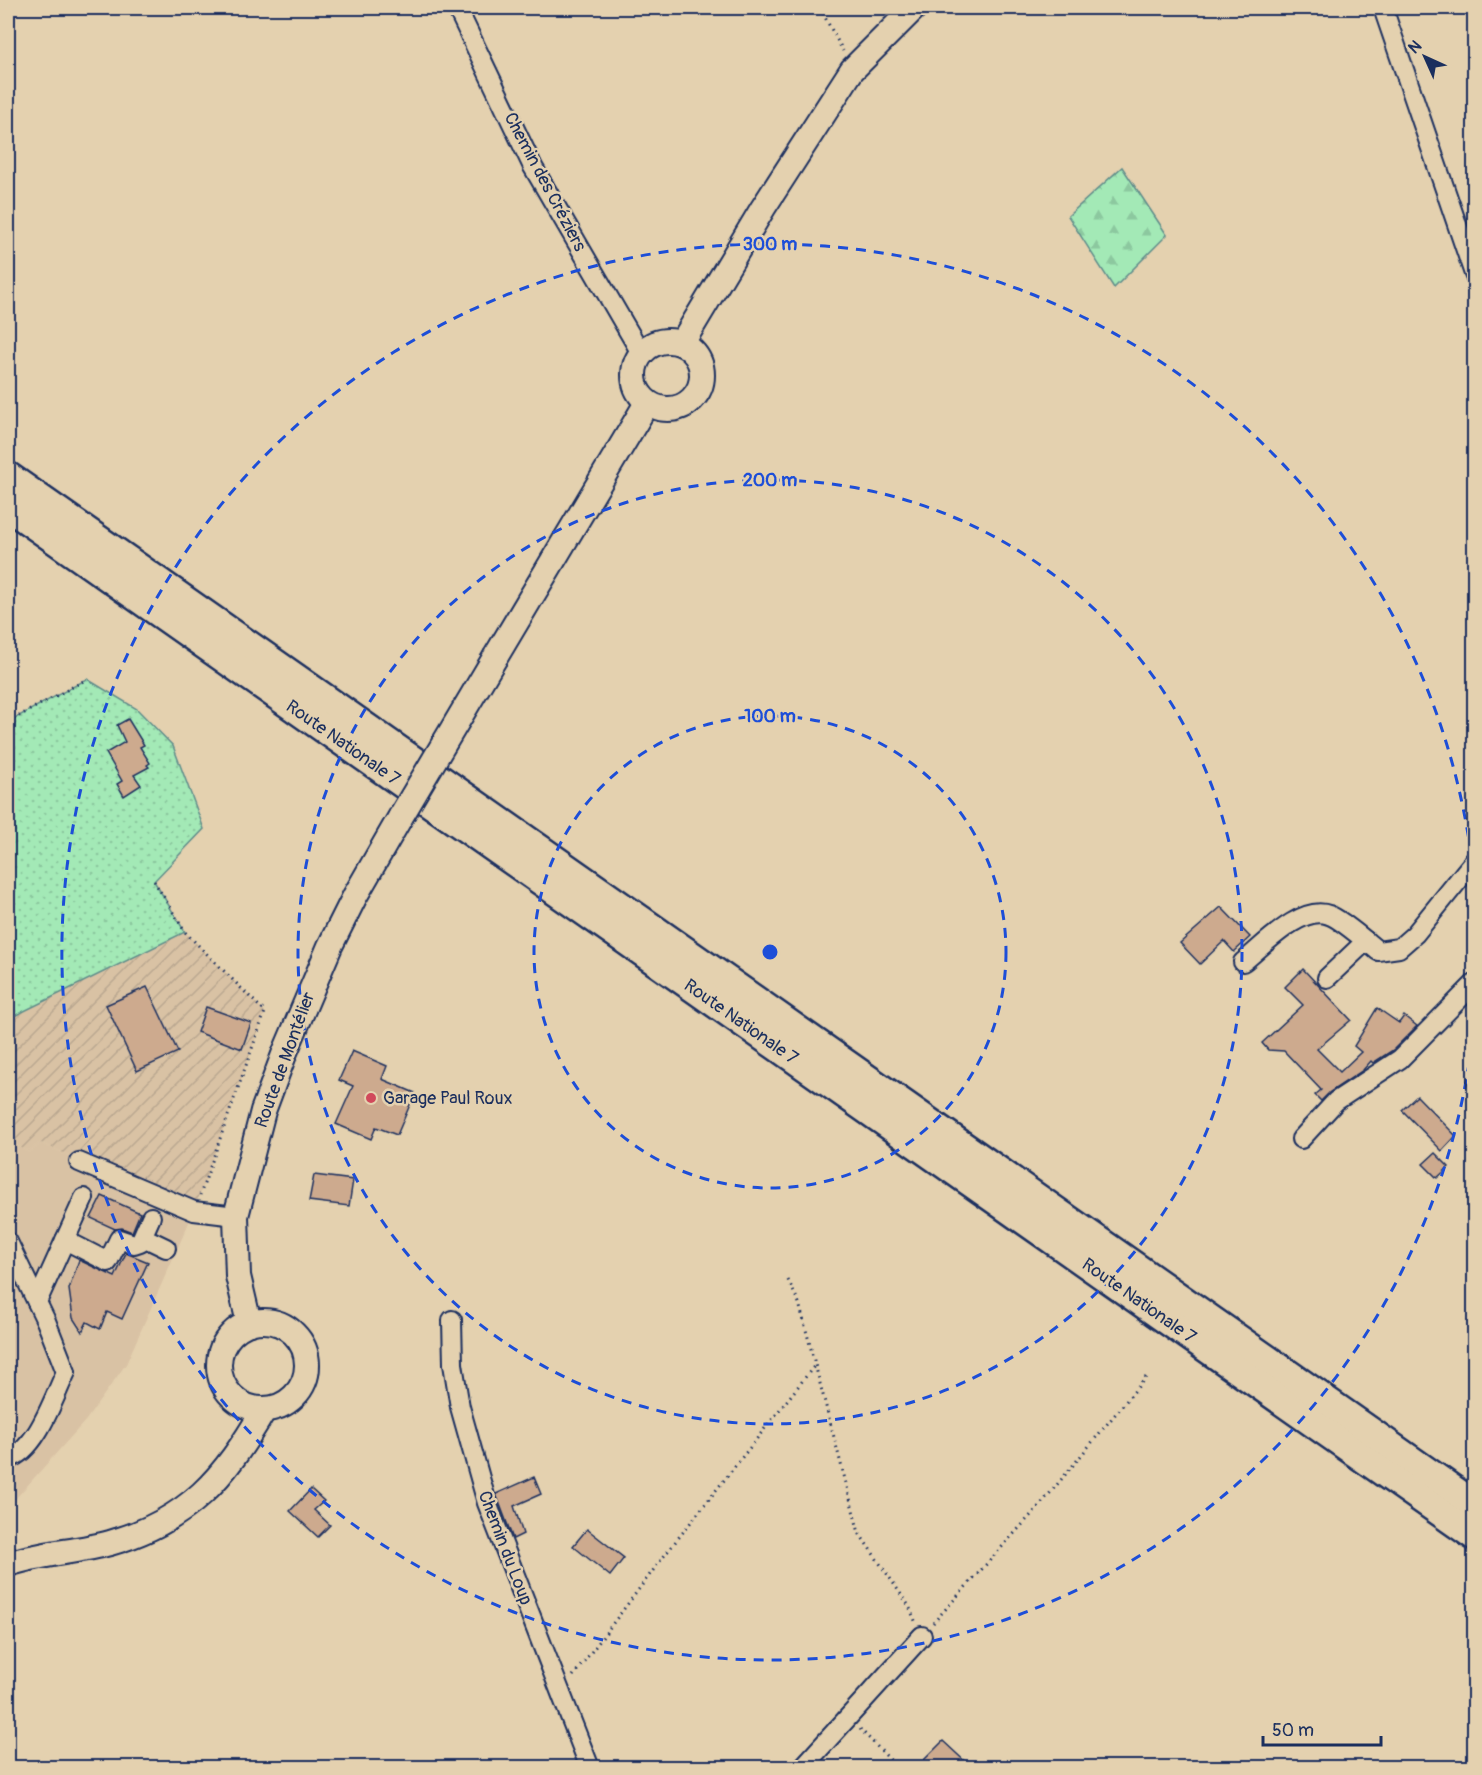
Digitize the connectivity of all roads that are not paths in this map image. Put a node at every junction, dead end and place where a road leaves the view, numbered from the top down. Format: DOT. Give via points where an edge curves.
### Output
graph roads {
  1 [pos="457,8"];
  2 [pos="914,8"];
  3 [pos="1383,8"];
  4 [pos="1474,274"];
  5 [pos="682,343"];
  6 [pos="641,353"];
  7 [pos="648,403"];
  8 [pos="8,476"];
  9 [pos="8,507"];
  10 [pos="1474,861"];
  11 [pos="1366,941"];
  12 [pos="1243,963"];
  13 [pos="1327,978"];
  14 [pos="1474,984"];
  15 [pos="1301,1139"];
  16 [pos="80,1162"];
  17 [pos="84,1198"];
  18 [pos="236,1216"];
  19 [pos="152,1217"];
  20 [pos="143,1237"];
  21 [pos="65,1240"];
  22 [pos="8,1242"];
  23 [pos="166,1248"];
  24 [pos="37,1302"];
  25 [pos="452,1320"];
  26 [pos="249,1323"];
  27 [pos="264,1410"];
  28 [pos="8,1459"];
  29 [pos="1474,1504"];
  30 [pos="1474,1536"];
  31 [pos="8,1564"];
  32 [pos="922,1636"];
  33 [pos="590,1767"];
  34 [pos="802,1767"];
  1 -- 6 [label="street, Chemin des Créziers" via="533,167"];
  2 -- 5 [label="main road" via="852,70"];
  3 -- 4 [label="street"];
  5 -- 6 [label="main road" via="659,341"];
  5 -- 7 [label="main road" via="699,359 702,382 698,393 669,410"];
  6 -- 7 [label="main road" via="633,374 640,395"];
  7 -- 18 [label="main road, Route de Montélier, bridge" via="355,896 307,997 263,1111"];
  8 -- 29 [label="highway, Route Nationale 7"];
  9 -- 30 [label="highway, Route Nationale 7"];
  10 -- 11 [label="street" via="1399,948 1378,951"];
  11 -- 12 [label="street" via="1329,914 1309,913"];
  11 -- 13 [label="street"];
  14 -- 15 [label="street" via="1400,1059 1336,1101"];
  16 -- 18 [label="street" via="194,1212"];
  17 -- 21 [label="street"];
  18 -- 26 [label="main road, Route de Montélier" via="238,1276"];
  19 -- 20 [label="street"];
  20 -- 21 [label="street" via="134,1244 119,1239 108,1262"];
  20 -- 23 [label="street"];
  21 -- 24 [label="street"];
  22 -- 24 [label="street"];
  24 -- 28 [label="street" via="66,1372 33,1439"];
  25 -- 33 [label="street, Chemin du Loup" via="453,1364 472,1455"];
  26 -- 27 [label="main road" via="226,1341 219,1369 230,1396 242,1405"];
  26 -- 27 [label="main road" via="278,1323 291,1330 307,1354 308,1369 296,1396 285,1405"];
  27 -- 31 [label="main road" via="222,1474 170,1519 110,1543 27,1557"];
  32 -- 34 [label="street"];
}
